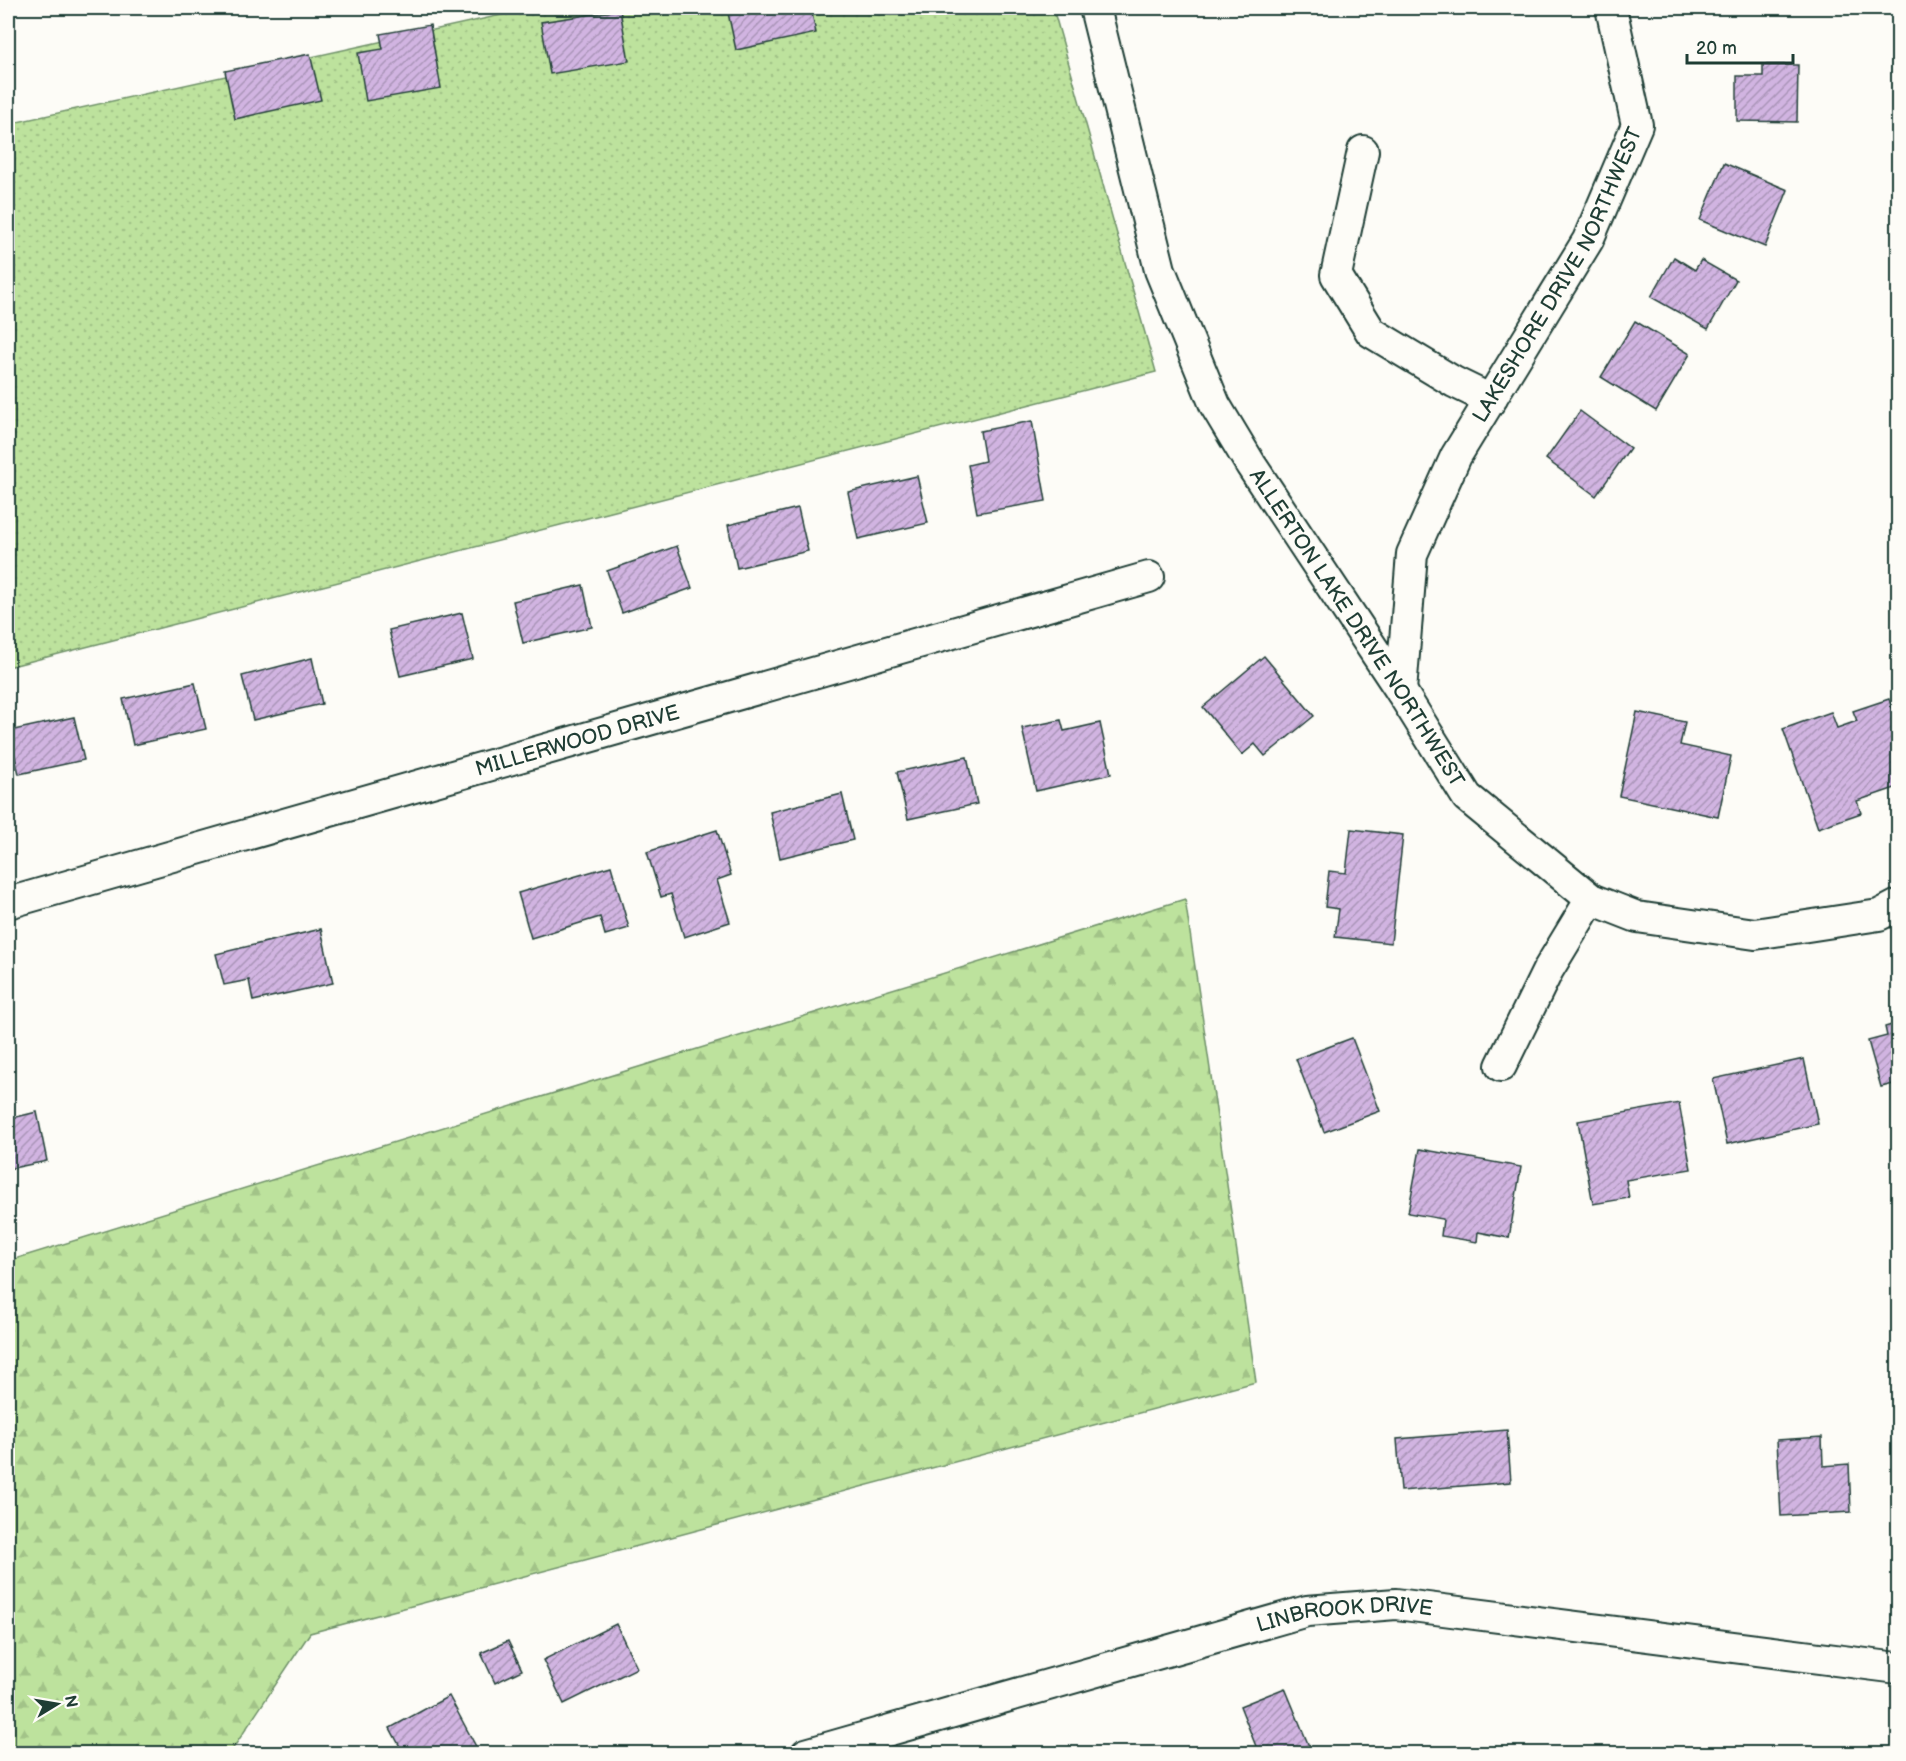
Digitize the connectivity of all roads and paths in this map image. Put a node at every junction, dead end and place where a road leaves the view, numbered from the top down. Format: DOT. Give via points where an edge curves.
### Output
graph roads {
  1 [pos="1095,8"];
  2 [pos="1611,8"];
  3 [pos="1363,151"];
  4 [pos="1491,400"];
  5 [pos="1149,577"];
  6 [pos="1401,691"];
  7 [pos="1591,899"];
  8 [pos="8,903"];
  9 [pos="1899,904"];
  10 [pos="1501,1066"];
  11 [pos="1899,1668"];
  12 [pos="806,1754"];
  1 -- 6 [label="street, ALLERTON LAKE DRIVE NORTHWEST" via="1160,270 1215,405"];
  2 -- 4 [label="street, LAKESHORE DRIVE NORTHWEST" via="1636,125 1588,240"];
  3 -- 4 [label="street" via="1336,275 1371,332"];
  4 -- 6 [label="street, LAKESHORE DRIVE NORTHWEST" via="1451,465 1412,554"];
  5 -- 8 [label="street, MILLERWOOD DRIVE"];
  6 -- 7 [label="street, ALLERTON LAKE DRIVE NORTHWEST" via="1467,797"];
  7 -- 9 [label="street, ALLERTON LAKE DRIVE NORTHWEST" via="1637,917 1755,934 1879,915"];
  7 -- 10 [label="street" via="1548,970"];
  11 -- 12 [label="street, LINBROOK DRIVE" via="1396,1604 1333,1608 1307,1611"];
}
